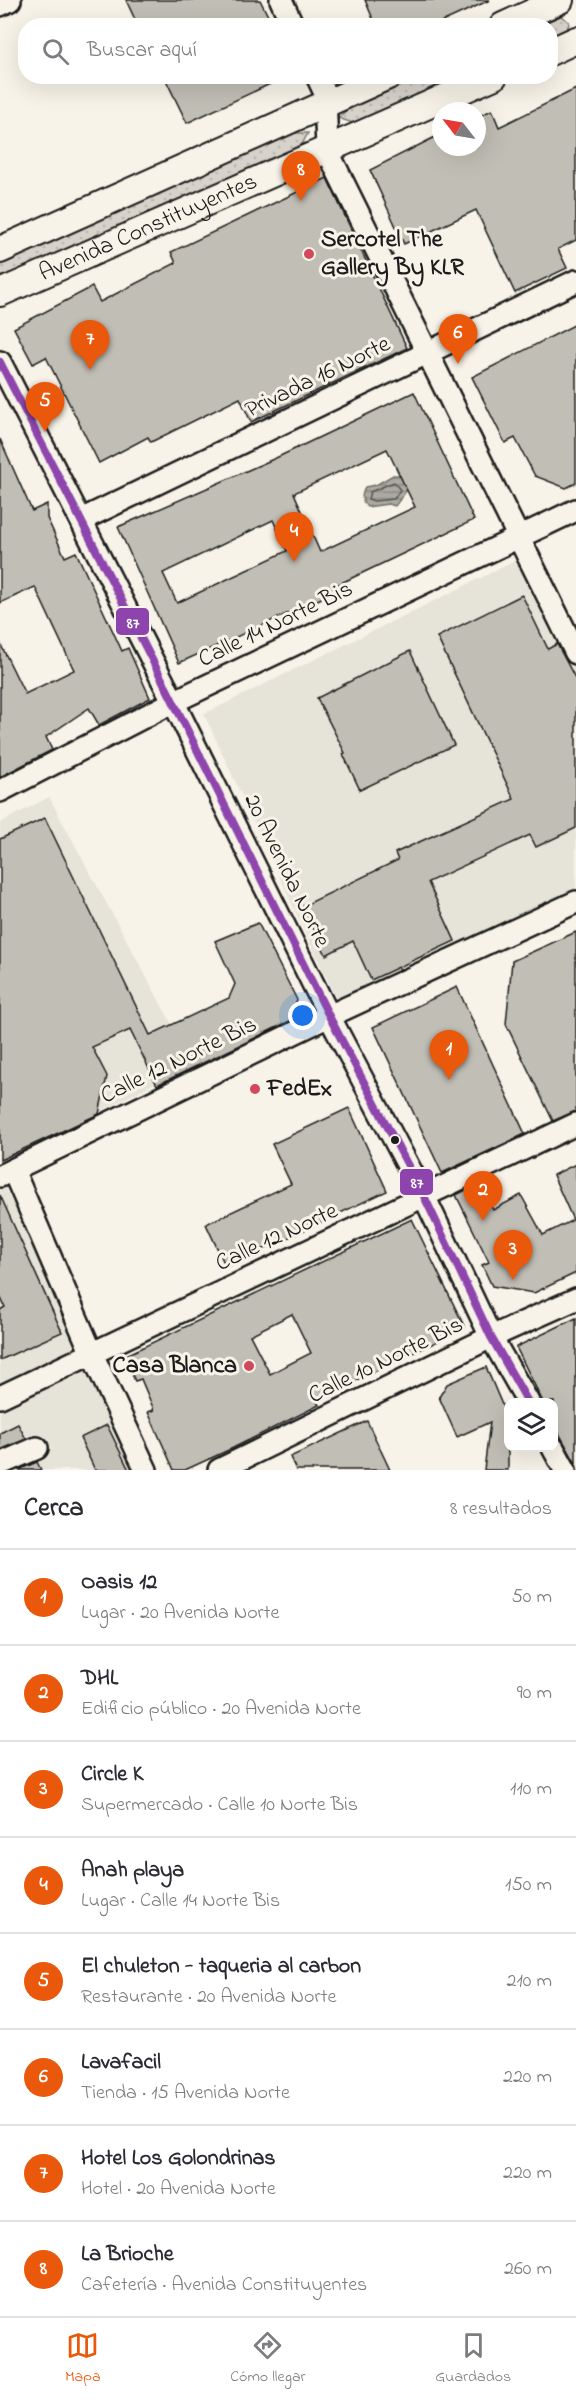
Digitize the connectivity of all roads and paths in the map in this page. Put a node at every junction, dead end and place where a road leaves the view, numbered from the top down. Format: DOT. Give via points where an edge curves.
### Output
graph roads {
  1 [pos="10,0"];
  2 [pos="281,0"];
  3 [pos="560,0"];
  4 [pos="0,5"];
  5 [pos="289,18"];
  6 [pos="521,18"];
  7 [pos="576,40"];
  8 [pos="558,48"];
  9 [pos="321,84"];
  10 [pos="370,84"];
  11 [pos="476,84"];
  12 [pos="326,104"];
  13 [pos="327,150"];
  14 [pos="0,250"];
  15 [pos="576,281"];
  16 [pos="0,293"];
  17 [pos="428,354"];
  18 [pos="0,362"];
  19 [pos="576,510"];
  20 [pos="81,520"];
  21 [pos="518,537"];
  22 [pos="576,653"];
  23 [pos="173,702"];
  24 [pos="0,791"];
  25 [pos="576,902"];
  26 [pos="329,1016"];
  27 [pos="576,1124"];
  28 [pos="7,1173"];
  29 [pos="424,1196"];
  30 [pos="576,1299"];
  31 [pos="491,1337"];
  32 [pos="92,1354"];
  33 [pos="0,1397"];
  34 [pos="526,1398"];
  35 [pos="37,1448"];
  36 [pos="555,1452"];
  37 [pos="0,1464"];
  38 [pos="146,1470"];
  39 [pos="219,1470"];
  40 [pos="565,1470"];
  1 -- 4 [label="street"];
  2 -- 5 [label="street"];
  3 -- 6 [label="main road"];
  7 -- 8 [label="main road"];
  9 -- 12 [label="street"];
  10 -- 12 [label="main road, Avenida Constituyentes"];
  11 -- 13 [label="main road, Avenida Constituyentes"];
  12 -- 13 [label="street"];
  12 -- 14 [label="main road, Avenida Constituyentes"];
  13 -- 16 [label="main road, Avenida Constituyentes"];
  13 -- 17 [label="street"];
  15 -- 17 [label="street, Privada 16 Norte"];
  17 -- 20 [label="street, Privada 16 Norte"];
  17 -- 21 [label="street"];
  18 -- 20 [label="street, 20 Avenida Norte"];
  19 -- 21 [label="street, Calle 14 Norte Bis"];
  20 -- 23 [label="street, 20 Avenida Norte"];
  21 -- 22 [label="street"];
  21 -- 23 [label="street, Calle 14 Norte Bis"];
  23 -- 24 [label="street, Calle 14 Norte Bis"];
  23 -- 26 [label="street, 20 Avenida Norte"];
  25 -- 26 [label="street, Calle 12 Norte Bis"];
  26 -- 28 [label="street, Calle 12 Norte Bis"];
  26 -- 29 [label="street, 20 Avenida Norte"];
  27 -- 29 [label="street, Calle 12 Norte"];
  28 -- 32 [label="street"];
  29 -- 31 [label="street, 20 Avenida Norte"];
  29 -- 32 [label="street, Calle 12 Norte"];
  30 -- 31 [label="street, Calle 10 Norte Bis"];
  31 -- 34 [label="street, 20 Avenida Norte"];
  31 -- 39 [label="street, Calle 10 Norte Bis"];
  32 -- 33 [label="street, Calle 12 Norte"];
  32 -- 38 [label="street"];
  35 -- 37 [label="street"];
  36 -- 40 [label="street"];
}
